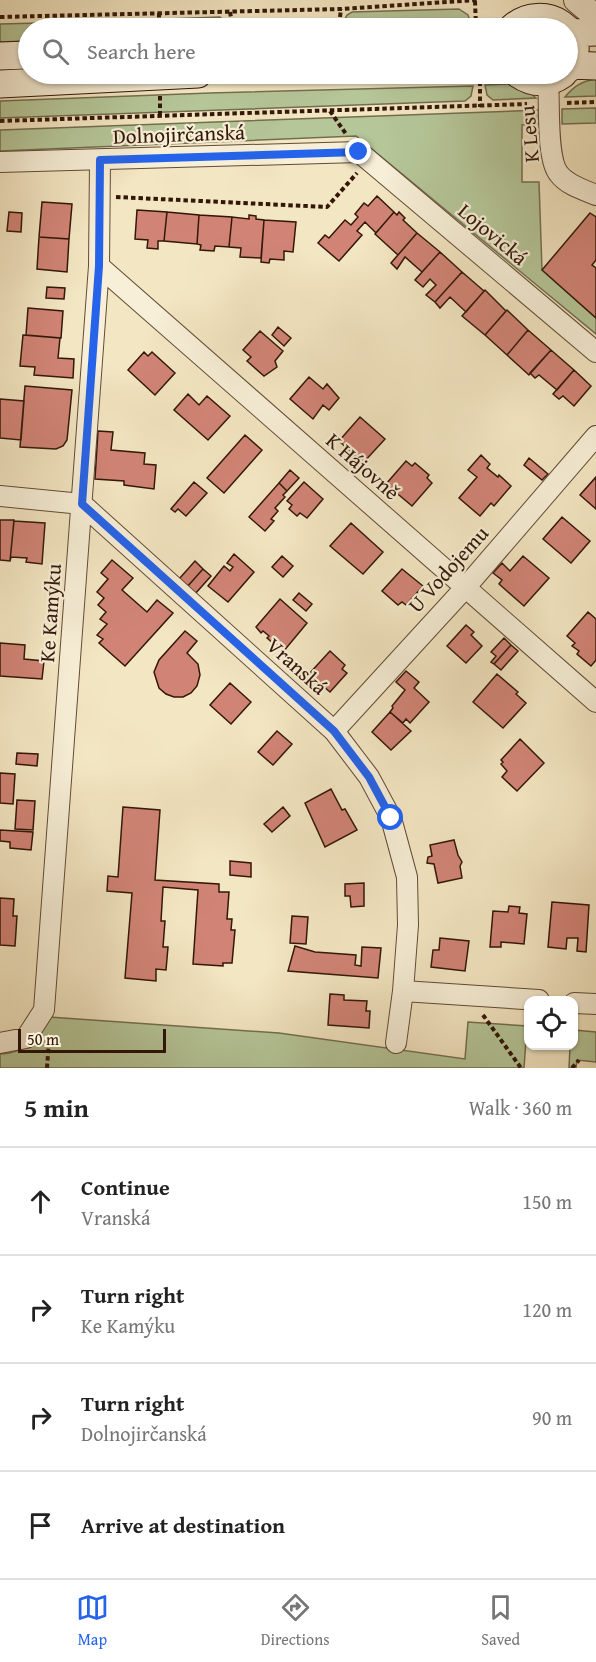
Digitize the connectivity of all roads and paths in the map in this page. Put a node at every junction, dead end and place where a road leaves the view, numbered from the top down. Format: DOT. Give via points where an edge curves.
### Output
graph roads {
  1 [pos="476,1"];
  2 [pos="341,9"];
  3 [pos="230,11"];
  4 [pos="159,13"];
  5 [pos="0,17"];
  6 [pos="340,17"];
  7 [pos="573,17"];
  8 [pos="596,17"];
  9 [pos="159,18"];
  10 [pos="231,18"];
  11 [pos="476,18"];
  12 [pos="528,18"];
  13 [pos="18,55"];
  14 [pos="0,56"];
  15 [pos="18,83"];
  16 [pos="0,84"];
  17 [pos="480,84"];
  18 [pos="544,84"];
  19 [pos="564,84"];
  20 [pos="575,84"];
  21 [pos="596,102"];
  22 [pos="480,107"];
  23 [pos="0,121"];
  24 [pos="363,156"];
  25 [pos="100,160"];
  26 [pos="0,162"];
  27 [pos="596,195"];
  28 [pos="101,196"];
  29 [pos="99,266"];
  30 [pos="596,352"];
  31 [pos="596,436"];
  32 [pos="0,496"];
  33 [pos="82,504"];
  34 [pos="465,588"];
  35 [pos="596,702"];
  36 [pos="334,731"];
  37 [pos="403,991"];
  38 [pos="469,996"];
  39 [pos="524,999"];
  40 [pos="578,1003"];
  41 [pos="596,1004"];
  42 [pos="0,1043"];
  43 [pos="396,1043"];
  44 [pos="579,1060"];
  45 [pos="521,1068"];
  46 [pos="572,1068"];
  1 -- 2 [label="path"];
  1 -- 11 [label="path"];
  2 -- 3 [label="path"];
  2 -- 6 [label="path"];
  3 -- 4 [label="path"];
  3 -- 10 [label="path"];
  4 -- 5 [label="path"];
  4 -- 9 [label="path"];
  7 -- 8 [label="street"];
  7 -- 12 [label="main road" via="540,14"];
  13 -- 14 [label="main road"];
  15 -- 16 [label="main road"];
  17 -- 22 [label="path"];
  18 -- 22 [label="path"];
  19 -- 27 [label="street, K Lesu" via="550,140 554,165 569,183"];
  20 -- 21 [label="path"];
  22 -- 23 [label="path"];
  24 -- 25 [label="street, Dolnojirčanská"];
  24 -- 28 [label="path" via="327,207"];
  24 -- 30 [label="street, Lojovická"];
  25 -- 26 [label="street, Dolnojirčanská"];
  25 -- 28 [label="street, Ke Kamýku"];
  28 -- 29 [label="street, Ke Kamýku"];
  29 -- 33 [label="street, Ke Kamýku"];
  29 -- 34 [label="street, K Hájovně"];
  31 -- 34 [label="street, U Vodojemu"];
  32 -- 33 [label="street"];
  33 -- 36 [label="street, Vranská"];
  33 -- 42 [label="street, Ke Kamýku" via="44,1010 26,1038"];
  34 -- 35 [label="street, K Hájovně"];
  34 -- 36 [label="street, U Vodojemu"];
  36 -- 37 [label="street, Vranská" via="369,777 391,818 407,877"];
  37 -- 38 [label="street"];
  37 -- 43 [label="street, Vranská"];
  38 -- 39 [label="street"];
  38 -- 45 [label="path"];
  40 -- 41 [label="street"];
  44 -- 46 [label="path"];
}
